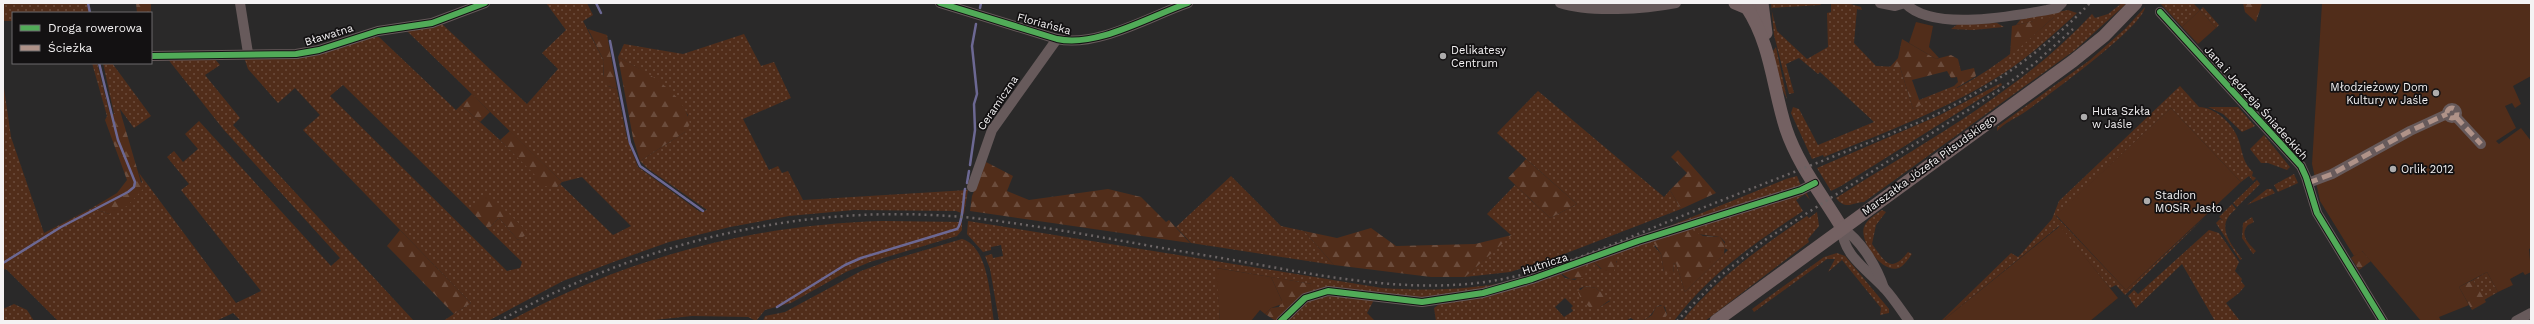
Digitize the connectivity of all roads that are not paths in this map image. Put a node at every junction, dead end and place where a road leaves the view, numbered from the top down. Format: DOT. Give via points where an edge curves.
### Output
graph roads {
  1 [pos="240,3"];
  2 [pos="485,3"];
  3 [pos="940,3"];
  4 [pos="1188,3"];
  5 [pos="1560,3"];
  6 [pos="1676,3"];
  7 [pos="1761,3"];
  8 [pos="1880,3"];
  9 [pos="1905,3"];
  10 [pos="2062,3"];
  11 [pos="2136,3"];
  12 [pos="1741,5"];
  13 [pos="2160,12"];
  14 [pos="1057,39"];
  15 [pos="248,53"];
  16 [pos="1768,53"];
  17 [pos="152,56"];
  18 [pos="2481,144"];
  19 [pos="1815,183"];
  20 [pos="2308,183"];
  21 [pos="972,188"];
  22 [pos="1842,228"];
  23 [pos="2531,313"];
  24 [pos="1281,321"];
  25 [pos="1716,321"];
  26 [pos="1909,321"];
  27 [pos="2383,321"];
  28 [pos="2516,321"];
  1 -- 15 [label="street"];
  2 -- 15 [label="street, Bławatna" via="432,23 378,31 319,50 270,56"];
  3 -- 14 [label="street, Floriańska"];
  4 -- 14 [label="street, Floriańska" via="1088,40 1073,42"];
  5 -- 6 [label="street" via="1592,8"];
  7 -- 12 [label="main road"];
  7 -- 16 [label="main road"];
  8 -- 9 [label="street" via="1895,6"];
  9 -- 10 [label="street" via="1910,9 1922,13 1964,20 2047,10 2058,8"];
  11 -- 22 [label="main road, Marszałka Józefa Piłsudskiego" via="2085,52"];
  12 -- 16 [label="main road"];
  13 -- 20 [label="street, Jana i Jędrzeja Śniadeckich" via="2296,161"];
  14 -- 21 [label="street, Ceramiczna" via="992,130"];
  15 -- 17 [label="street, Bławatna"];
  16 -- 19 [label="main road" via="1787,131 1796,154"];
  18 -- 20 [label="street" via="2452,116 2431,120 2332,174"];
  19 -- 22 [label="main road"];
  19 -- 24 [label="street, Hutnicza" via="1793,193 1482,293 1422,302 1328,291 1305,298"];
  20 -- 27 [label="street, Jana i Jędrzeja Śniadeckich" via="2317,213"];
  22 -- 25 [label="main road, Marszałka Józefa Piłsudskiego"];
  22 -- 26 [label="street" via="1852,234 1879,274 1884,288"];
  23 -- 28 [label="street"];
}
